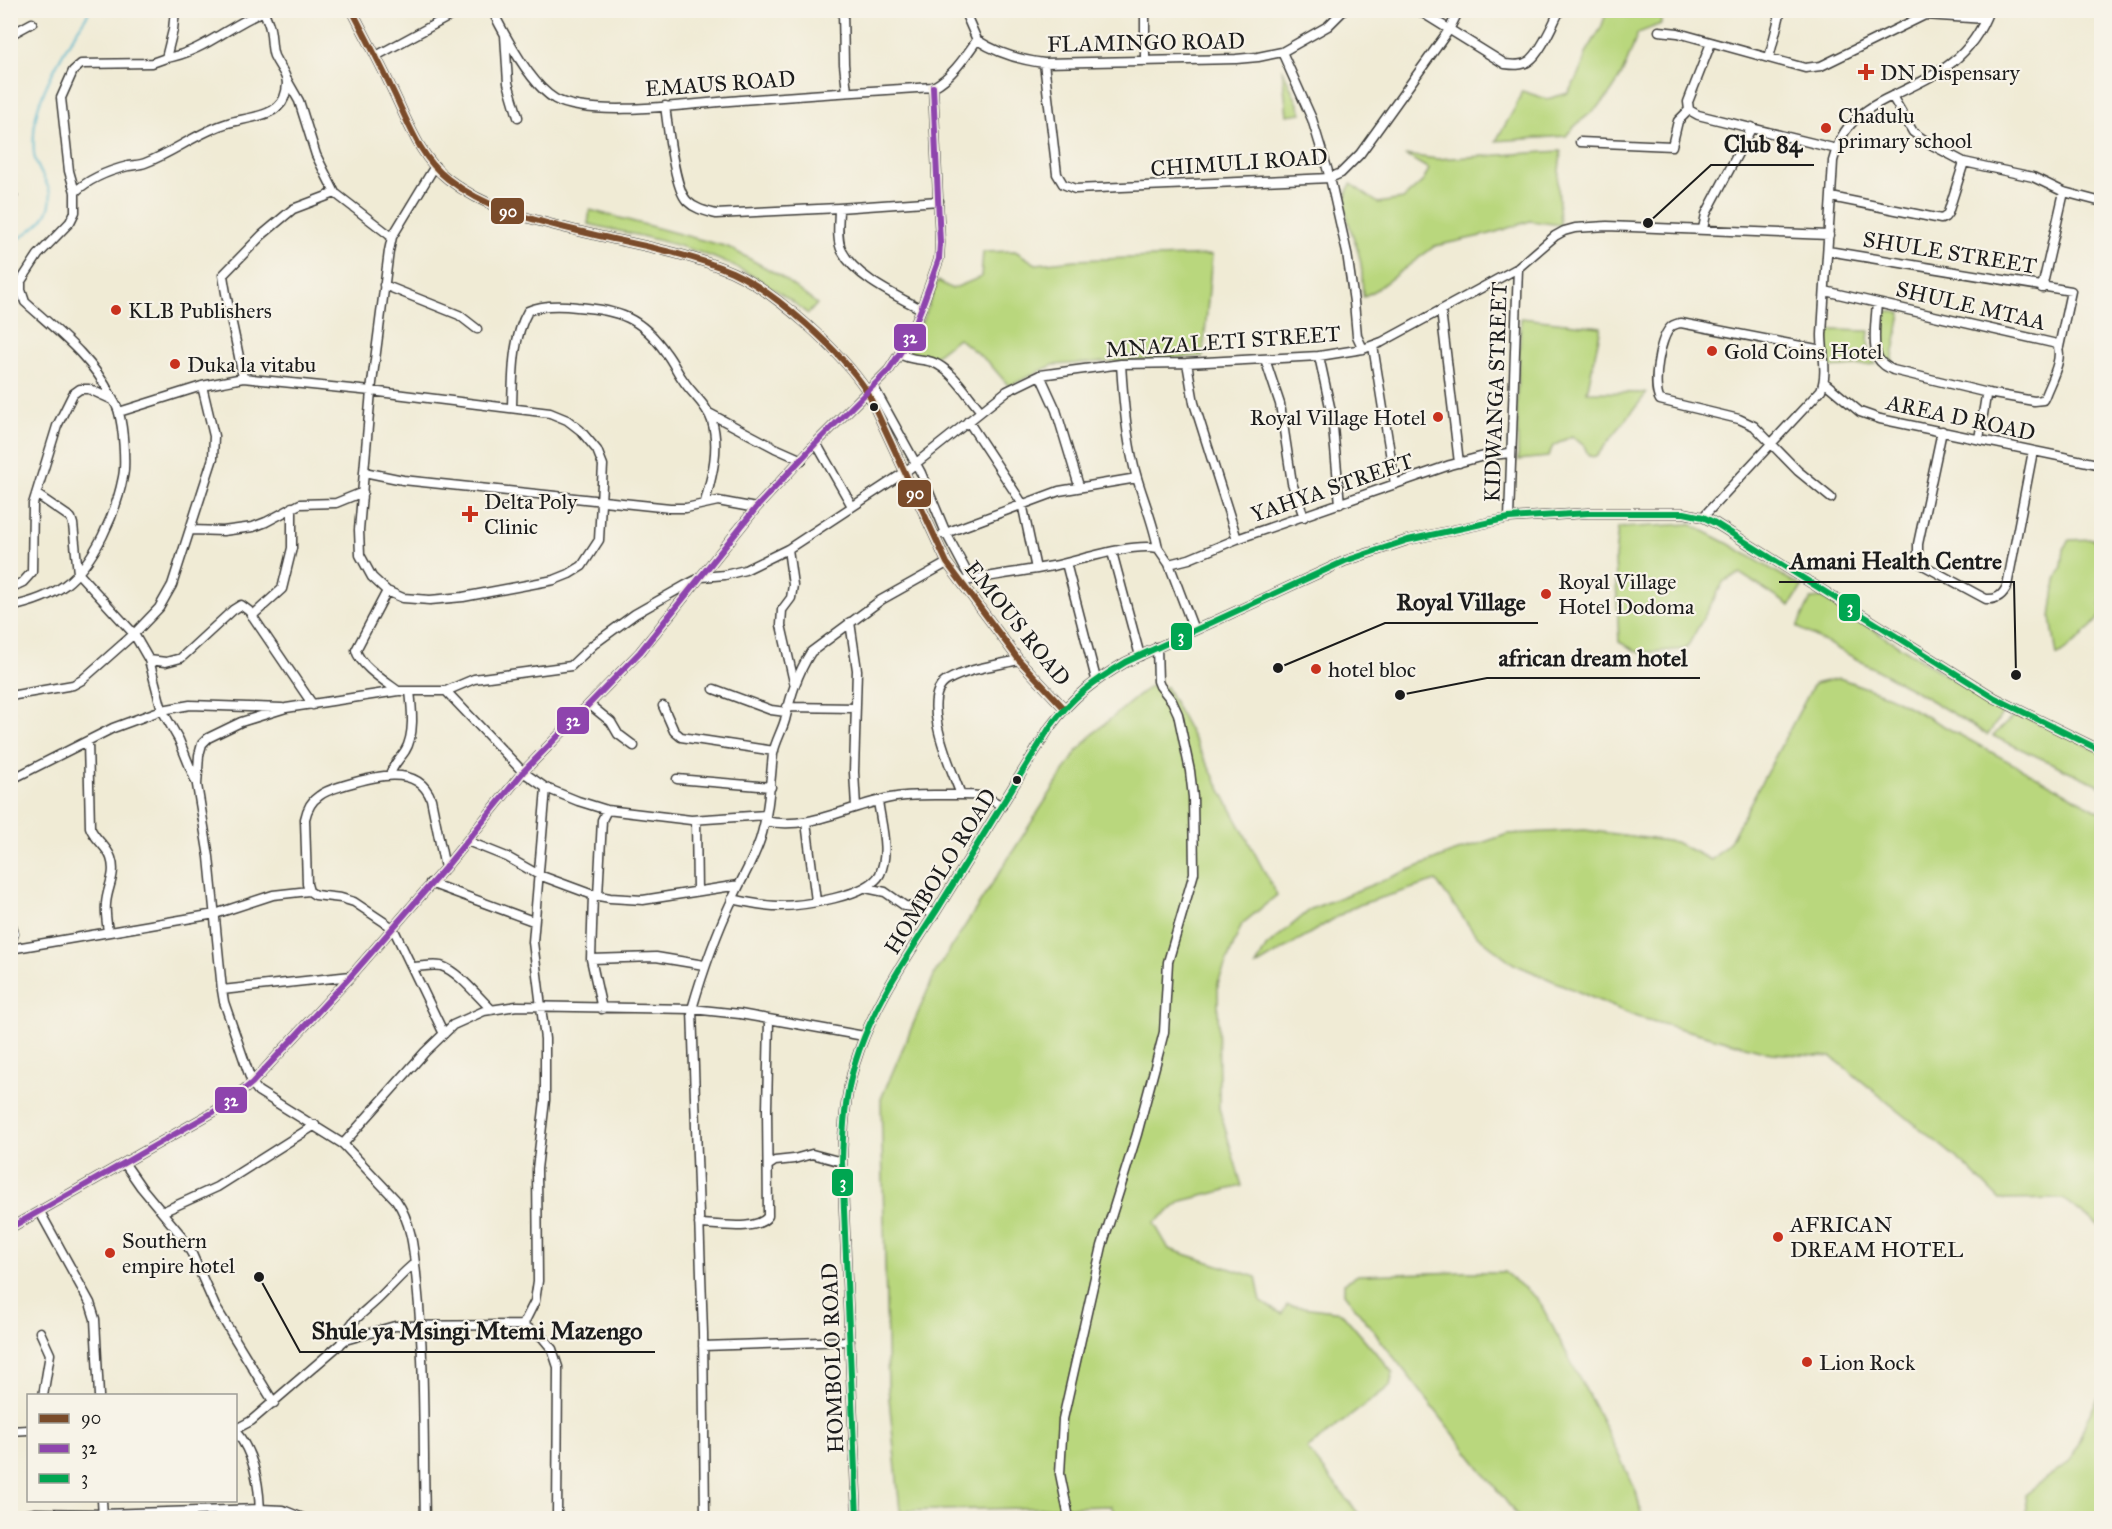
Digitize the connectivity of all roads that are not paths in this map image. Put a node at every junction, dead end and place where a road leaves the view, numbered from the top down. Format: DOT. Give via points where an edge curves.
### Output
graph roads {
  1 [pos="175,10"];
  2 [pos="352,10"];
  3 [pos="461,10"];
  4 [pos="492,10"];
  5 [pos="843,10"];
  6 [pos="964,10"];
  7 [pos="1145,10"];
  8 [pos="1344,10"];
  9 [pos="1418,10"];
  10 [pos="1459,10"];
  11 [pos="1560,10"];
  12 [pos="1781,10"];
  13 [pos="265,11"];
  14 [pos="1925,13"];
  15 [pos="1987,15"];
  16 [pos="32,23"];
  17 [pos="1449,30"];
  18 [pos="1659,30"];
  19 [pos="10,35"];
  20 [pos="505,35"];
  21 [pos="977,40"];
  22 [pos="1711,43"];
  23 [pos="1282,52"];
  24 [pos="376,56"];
  25 [pos="166,58"];
  26 [pos="1769,58"];
  27 [pos="1145,60"];
  28 [pos="1044,63"];
  29 [pos="287,79"];
  30 [pos="933,87"];
  31 [pos="847,92"];
  32 [pos="1892,96"];
  33 [pos="665,106"];
  34 [pos="1689,110"];
  35 [pos="518,117"];
  36 [pos="1752,127"];
  37 [pos="1580,142"];
  38 [pos="1837,149"];
  39 [pos="1964,162"];
  40 [pos="435,166"];
  41 [pos="1330,178"];
  42 [pos="10,189"];
  43 [pos="75,192"];
  44 [pos="2064,192"];
  45 [pos="335,193"];
  46 [pos="1831,197"];
  47 [pos="939,201"];
  48 [pos="2102,202"];
  49 [pos="10,204"];
  50 [pos="839,208"];
  51 [pos="1703,229"];
  52 [pos="1829,235"];
  53 [pos="392,237"];
  54 [pos="1828,250"];
  55 [pos="1518,268"];
  56 [pos="384,285"];
  57 [pos="2043,288"];
  58 [pos="1825,291"];
  59 [pos="1877,303"];
  60 [pos="921,309"];
  61 [pos="1441,310"];
  62 [pos="477,329"];
  63 [pos="1372,346"];
  64 [pos="2059,347"];
  65 [pos="1363,349"];
  66 [pos="1822,350"];
  67 [pos="900,354"];
  68 [pos="1319,356"];
  69 [pos="1265,358"];
  70 [pos="1187,363"];
  71 [pos="1121,364"];
  72 [pos="1040,375"];
  73 [pos="243,378"];
  74 [pos="1824,382"];
  75 [pos="202,386"];
  76 [pos="870,389"];
  77 [pos="370,391"];
  78 [pos="1988,393"];
  79 [pos="113,400"];
  80 [pos="512,407"];
  81 [pos="980,410"];
  82 [pos="119,412"];
  83 [pos="709,413"];
  84 [pos="968,421"];
  85 [pos="1942,431"];
  86 [pos="1979,439"];
  87 [pos="816,443"];
  88 [pos="1772,443"];
  89 [pos="2033,451"];
  90 [pos="1510,453"];
  91 [pos="802,460"];
  92 [pos="916,463"];
  93 [pos="1459,463"];
  94 [pos="2102,465"];
  95 [pos="364,472"];
  96 [pos="905,472"];
  97 [pos="1137,478"];
  98 [pos="1395,484"];
  99 [pos="1079,486"];
  100 [pos="363,492"];
  101 [pos="36,494"];
  102 [pos="1831,498"];
  103 [pos="603,502"];
  104 [pos="705,502"];
  105 [pos="1022,503"];
  106 [pos="1340,504"];
  107 [pos="852,506"];
  108 [pos="292,507"];
  109 [pos="756,508"];
  110 [pos="1304,517"];
  111 [pos="1703,517"];
  112 [pos="1509,518"];
  113 [pos="191,530"];
  114 [pos="946,533"];
  115 [pos="935,538"];
  116 [pos="1237,540"];
  117 [pos="1158,548"];
  118 [pos="788,549"];
  119 [pos="1112,552"];
  120 [pos="948,563"];
  121 [pos="1066,563"];
  122 [pos="1169,564"];
  123 [pos="1036,569"];
  124 [pos="78,573"];
  125 [pos="702,578"];
  126 [pos="971,580"];
  127 [pos="961,582"];
  128 [pos="10,588"];
  129 [pos="387,591"];
  130 [pos="10,607"];
  131 [pos="252,616"];
  132 [pos="850,622"];
  133 [pos="1194,630"];
  134 [pos="134,634"];
  135 [pos="1157,647"];
  136 [pos="1140,656"];
  137 [pos="149,660"];
  138 [pos="1019,660"];
  139 [pos="377,675"];
  140 [pos="1096,679"];
  141 [pos="794,683"];
  142 [pos="714,689"];
  143 [pos="398,691"];
  144 [pos="410,691"];
  145 [pos="446,691"];
  146 [pos="377,694"];
  147 [pos="10,696"];
  148 [pos="313,705"];
  149 [pos="590,705"];
  150 [pos="663,706"];
  151 [pos="286,708"];
  152 [pos="856,708"];
  153 [pos="1064,708"];
  154 [pos="162,710"];
  155 [pos="787,710"];
  156 [pos="88,741"];
  157 [pos="634,746"];
  158 [pos="2102,751"];
  159 [pos="774,752"];
  160 [pos="523,772"];
  161 [pos="390,775"];
  162 [pos="677,778"];
  163 [pos="10,780"];
  164 [pos="197,785"];
  165 [pos="771,787"];
  166 [pos="546,788"];
  167 [pos="961,795"];
  168 [pos="878,801"];
  169 [pos="1002,806"];
  170 [pos="856,807"];
  171 [pos="607,810"];
  172 [pos="766,818"];
  173 [pos="696,820"];
  174 [pos="806,822"];
  175 [pos="467,841"];
  176 [pos="445,868"];
  177 [pos="539,874"];
  178 [pos="430,883"];
  179 [pos="739,885"];
  180 [pos="866,888"];
  181 [pos="309,891"];
  182 [pos="697,891"];
  183 [pos="596,895"];
  184 [pos="732,899"];
  185 [pos="816,901"];
  186 [pos="215,914"];
  187 [pos="934,914"];
  188 [pos="10,918"];
  189 [pos="533,921"];
  190 [pos="393,928"];
  191 [pos="108,932"];
  192 [pos="10,944"];
  193 [pos="10,949"];
  194 [pos="591,959"];
  195 [pos="704,965"];
  196 [pos="412,967"];
  197 [pos="351,976"];
  198 [pos="222,990"];
  199 [pos="539,1007"];
  200 [pos="602,1009"];
  201 [pos="692,1009"];
  202 [pos="492,1010"];
  203 [pos="769,1020"];
  204 [pos="444,1034"];
  205 [pos="864,1036"];
  206 [pos="252,1083"];
  207 [pos="315,1125"];
  208 [pos="343,1144"];
  209 [pos="842,1162"];
  210 [pos="125,1164"];
  211 [pos="769,1165"];
  212 [pos="39,1212"];
  213 [pos="162,1212"];
  214 [pos="699,1224"];
  215 [pos="10,1228"];
  216 [pos="415,1263"];
  217 [pos="421,1325"];
  218 [pos="523,1325"];
  219 [pos="40,1332"];
  220 [pos="850,1341"];
  221 [pos="340,1345"];
  222 [pos="703,1346"];
  223 [pos="43,1394"];
  224 [pos="99,1394"];
  225 [pos="274,1403"];
  226 [pos="27,1430"];
  227 [pos="237,1430"];
  228 [pos="10,1431"];
  229 [pos="237,1432"];
  230 [pos="260,1509"];
  231 [pos="103,1516"];
  232 [pos="10,1517"];
  233 [pos="260,1518"];
  234 [pos="303,1518"];
  235 [pos="425,1518"];
  236 [pos="557,1518"];
  237 [pos="705,1518"];
  238 [pos="857,1518"];
  239 [pos="1069,1518"];
  1 -- 25 [label="street"];
  2 -- 24 [label="street, EMOUS ROAD"];
  3 -- 24 [label="street"];
  4 -- 20 [label="street, EMAUS ROAD"];
  5 -- 31 [label="street"];
  6 -- 21 [label="street"];
  7 -- 27 [label="street"];
  8 -- 23 [label="street, FLAMINGO ROAD" via="1328,26"];
  9 -- 17 [label="street"];
  10 -- 17 [label="street, CHIMULI ROAD"];
  11 -- 17 [label="street" via="1532,59 1519,65 1505,64"];
  12 -- 26 [label="street"];
  13 -- 25 [label="street" via="189,51"];
  13 -- 29 [label="street" via="273,54"];
  14 -- 15 [label="street"];
  14 -- 26 [label="street" via="1821,66 1804,68"];
  15 -- 32 [label="street" via="1973,41 1954,62"];
  16 -- 19 [label="street"];
  17 -- 41 [label="street, CHIMULI ROAD" via="1360,154"];
  18 -- 22 [label="street"];
  20 -- 33 [label="street, EMAUS ROAD" via="540,87 564,103 598,109"];
  20 -- 35 [label="street" via="508,83"];
  21 -- 28 [label="street, FLAMINGO ROAD" via="992,49"];
  21 -- 30 [label="street" via="961,63"];
  22 -- 26 [label="street"];
  22 -- 34 [label="street" via="1688,102"];
  23 -- 27 [label="street, FLAMINGO ROAD" via="1236,59"];
  23 -- 41 [label="street" via="1312,119"];
  24 -- 40 [label="street, EMOUS ROAD" via="423,152"];
  25 -- 43 [label="street" via="152,63 85,63 73,70 61,98"];
  27 -- 28 [label="street, FLAMINGO ROAD"];
  28 -- 41 [label="street, CHIMULI ROAD" via="1057,174 1063,184 1075,189"];
  29 -- 43 [label="street" via="283,101 271,111 225,124 144,164 104,174 85,182"];
  29 -- 45 [label="street"];
  30 -- 31 [label="street, EMAUS ROAD"];
  30 -- 47 [label="street"];
  31 -- 33 [label="street, EMAUS ROAD"];
  32 -- 38 [label="street" via="1871,106 1851,124"];
  32 -- 39 [label="street" via="1913,132"];
  33 -- 50 [label="street" via="679,187 696,209 716,214"];
  34 -- 36 [label="street"];
  34 -- 37 [label="street" via="1678,121 1672,146"];
  36 -- 38 [label="street"];
  36 -- 51 [label="street" via="1706,214"];
  38 -- 46 [label="street"];
  39 -- 44 [label="street" via="2033,177"];
  39 -- 46 [label="street" via="1948,213 1941,219"];
  40 -- 53 [label="street"];
  40 -- 76 [label="street, EMOUS ROAD" via="447,179 485,202 529,219 702,261 733,273 807,325"];
  41 -- 65 [label="street" via="1347,253 1357,336"];
  42 -- 49 [label="street"];
  43 -- 79 [label="street" via="74,217 38,255 21,281 21,290 25,302 98,372"];
  44 -- 48 [label="street"];
  44 -- 57 [label="street, SHULE STREET"];
  45 -- 53 [label="street"];
  45 -- 73 [label="street" via="293,209 223,275"];
  46 -- 52 [label="street"];
  47 -- 50 [label="street"];
  47 -- 60 [label="street" via="939,259"];
  50 -- 60 [label="street" via="842,252 872,282"];
  51 -- 52 [label="street, MNAZALETI STREET"];
  51 -- 55 [label="street, MNAZALETI STREET" via="1575,228 1555,236"];
  52 -- 54 [label="street"];
  53 -- 56 [label="street"];
  54 -- 57 [label="street, SHULE STREET"];
  54 -- 58 [label="street"];
  55 -- 61 [label="street, MNAZALETI STREET"];
  55 -- 90 [label="street, KIDWANGA STREET"];
  56 -- 62 [label="street" via="459,315"];
  56 -- 77 [label="street"];
  57 -- 64 [label="street" via="2071,291"];
  58 -- 59 [label="street, SHULE MTAA"];
  58 -- 66 [label="street"];
  59 -- 64 [label="street, SHULE MTAA" via="2054,342"];
  59 -- 78 [label="street" via="1875,349 1881,363 1893,370"];
  60 -- 67 [label="street"];
  61 -- 63 [label="street, MNAZALETI STREET"];
  61 -- 93 [label="street"];
  63 -- 65 [label="street, MNAZALETI STREET"];
  63 -- 98 [label="street"];
  64 -- 78 [label="street, SHULE MTAA" via="2043,400"];
  65 -- 68 [label="street, MNAZALETI STREET"];
  66 -- 74 [label="street"];
  66 -- 88 [label="street" via="1681,323 1666,334 1656,388 1660,400 1739,419 1754,426"];
  67 -- 76 [label="street"];
  67 -- 81 [label="street" via="944,368"];
  68 -- 69 [label="street, MNAZALETI STREET"];
  68 -- 106 [label="street" via="1332,416"];
  69 -- 70 [label="street, MNAZALETI STREET"];
  69 -- 110 [label="street" via="1283,416 1292,483"];
  70 -- 71 [label="street, MNAZALETI STREET"];
  70 -- 116 [label="street" via="1194,403"];
  71 -- 72 [label="street, MNAZALETI STREET"];
  71 -- 97 [label="street" via="1123,400"];
  72 -- 81 [label="street, MNAZALETI STREET"];
  72 -- 99 [label="street" via="1056,410"];
  73 -- 75 [label="street"];
  73 -- 77 [label="street"];
  74 -- 85 [label="street, AREA D ROAD" via="1860,412"];
  74 -- 88 [label="street"];
  75 -- 82 [label="street"];
  75 -- 113 [label="street" via="214,447"];
  76 -- 87 [label="street"];
  76 -- 92 [label="street"];
  76 -- 96 [label="street, EMOUS ROAD"];
  77 -- 80 [label="street"];
  77 -- 95 [label="street"];
  78 -- 86 [label="street"];
  79 -- 82 [label="street"];
  79 -- 101 [label="street" via="89,389 73,394 57,426"];
  80 -- 83 [label="street" via="513,367 522,322 528,311 535,308 563,306 621,313 639,323 668,354"];
  80 -- 103 [label="street" via="567,420 592,441 603,465"];
  81 -- 84 [label="street, MNAZALETI STREET"];
  82 -- 124 [label="street" via="123,476 110,519"];
  83 -- 91 [label="street"];
  83 -- 104 [label="street" via="715,453"];
  84 -- 92 [label="street, MNAZALETI STREET"];
  84 -- 105 [label="street"];
  85 -- 86 [label="street, AREA D ROAD"];
  85 -- 89 [label="street" via="1918,558 1926,568 1986,599 1999,597 2007,586"];
  86 -- 89 [label="street, AREA D ROAD"];
  87 -- 91 [label="street"];
  87 -- 107 [label="street"];
  88 -- 102 [label="street"];
  88 -- 111 [label="street"];
  89 -- 94 [label="street, AREA D ROAD"];
  90 -- 93 [label="street, YAHYA STREET"];
  90 -- 112 [label="street, KIDWANGA STREET"];
  91 -- 109 [label="street"];
  92 -- 96 [label="street, MNAZALETI STREET"];
  92 -- 114 [label="street"];
  93 -- 98 [label="street, YAHYA STREET"];
  95 -- 100 [label="street"];
  95 -- 103 [label="street" via="403,480"];
  96 -- 107 [label="street, MNAZALETI STREET"];
  96 -- 115 [label="street, EMOUS ROAD"];
  97 -- 99 [label="street"];
  97 -- 117 [label="street" via="1151,514"];
  98 -- 106 [label="street, YAHYA STREET"];
  99 -- 105 [label="street"];
  100 -- 108 [label="street" via="333,504 304,503"];
  100 -- 129 [label="street" via="360,555 372,577"];
  101 -- 124 [label="street" via="71,518"];
  101 -- 128 [label="street" via="32,512 32,572"];
  103 -- 104 [label="street" via="678,509"];
  103 -- 129 [label="street" via="600,540 582,566 569,574 463,597 403,598"];
  104 -- 109 [label="street"];
  105 -- 114 [label="street"];
  105 -- 123 [label="street"];
  106 -- 110 [label="street, YAHYA STREET"];
  107 -- 118 [label="street, MNAZALETI STREET"];
  108 -- 113 [label="street" via="254,527"];
  108 -- 131 [label="street" via="292,548 282,589"];
  109 -- 125 [label="street"];
  110 -- 116 [label="street, YAHYA STREET"];
  111 -- 112 [label="street, HOMBOLO ROAD" via="1684,513 1588,513"];
  111 -- 158 [label="street, HOMBOLO ROAD" via="1995,698"];
  112 -- 133 [label="street, HOMBOLO ROAD" via="1408,540 1345,561"];
  113 -- 134 [label="street" via="172,585 159,608"];
  114 -- 115 [label="street"];
  114 -- 126 [label="street"];
  115 -- 120 [label="street, EMOUS ROAD"];
  116 -- 122 [label="street, YAHYA STREET"];
  117 -- 119 [label="street"];
  117 -- 122 [label="street"];
  118 -- 125 [label="street, MNAZALETI STREET" via="745,570"];
  118 -- 141 [label="street" via="793,585 791,598 782,610 781,625"];
  119 -- 121 [label="street"];
  119 -- 136 [label="street"];
  120 -- 127 [label="street, EMOUS ROAD"];
  120 -- 132 [label="street"];
  121 -- 123 [label="street"];
  121 -- 140 [label="street"];
  122 -- 133 [label="street"];
  123 -- 126 [label="street"];
  124 -- 130 [label="street" via="44,597"];
  124 -- 134 [label="street"];
  125 -- 145 [label="street" via="635,614 571,666 474,679"];
  125 -- 149 [label="street"];
  126 -- 127 [label="street"];
  127 -- 138 [label="street, EMOUS ROAD"];
  129 -- 139 [label="street" via="356,650"];
  131 -- 137 [label="street" via="245,607 238,606 181,658 166,662"];
  131 -- 148 [label="street"];
  132 -- 141 [label="street" via="811,652"];
  132 -- 152 [label="street" via="857,670"];
  133 -- 135 [label="street, HOMBOLO ROAD"];
  134 -- 137 [label="street"];
  134 -- 147 [label="street" via="73,685"];
  135 -- 136 [label="street, HOMBOLO ROAD"];
  135 -- 239 [label="street" via="1158,681 1178,714 1190,771 1194,873 1168,962 1159,1053 1101,1246 1063,1419 1060,1474"];
  136 -- 140 [label="street, HOMBOLO ROAD"];
  137 -- 154 [label="street"];
  138 -- 153 [label="street, EMOUS ROAD"];
  138 -- 167 [label="street" via="947,680 936,692 937,726"];
  139 -- 143 [label="street"];
  139 -- 146 [label="street"];
  140 -- 153 [label="street, HOMBOLO ROAD"];
  141 -- 155 [label="street"];
  142 -- 155 [label="street" via="771,710"];
  143 -- 144 [label="street"];
  143 -- 146 [label="street"];
  144 -- 145 [label="street"];
  144 -- 161 [label="street" via="407,746"];
  145 -- 160 [label="street"];
  146 -- 148 [label="street"];
  148 -- 151 [label="street"];
  149 -- 157 [label="street"];
  149 -- 160 [label="street"];
  150 -- 159 [label="street" via="674,731 681,737"];
  151 -- 154 [label="street" via="190,705"];
  151 -- 164 [label="street" via="241,722 208,738 199,755"];
  152 -- 155 [label="street"];
  152 -- 170 [label="street"];
  153 -- 169 [label="street, HOMBOLO ROAD"];
  154 -- 156 [label="street"];
  154 -- 164 [label="street"];
  155 -- 159 [label="street"];
  156 -- 163 [label="street"];
  156 -- 191 [label="street" via="90,827 108,851 114,874 106,903"];
  159 -- 165 [label="street"];
  160 -- 166 [label="street"];
  160 -- 175 [label="street"];
  161 -- 176 [label="street" via="419,782 429,792"];
  161 -- 181 [label="street" via="332,789 310,805 305,819"];
  162 -- 165 [label="street"];
  164 -- 186 [label="street"];
  165 -- 172 [label="street"];
  166 -- 171 [label="street"];
  166 -- 177 [label="street"];
  167 -- 168 [label="street" via="898,796"];
  167 -- 169 [label="street" via="976,794"];
  168 -- 170 [label="street"];
  168 -- 180 [label="street" via="884,859 878,876"];
  169 -- 187 [label="street, HOMBOLO ROAD"];
  170 -- 174 [label="street"];
  171 -- 173 [label="street"];
  171 -- 183 [label="street" via="602,820"];
  172 -- 173 [label="street"];
  172 -- 174 [label="street" via="784,824"];
  172 -- 179 [label="street" via="751,865"];
  173 -- 182 [label="street"];
  174 -- 185 [label="street"];
  175 -- 176 [label="street"];
  175 -- 177 [label="street"];
  176 -- 178 [label="street"];
  177 -- 183 [label="street"];
  177 -- 189 [label="street"];
  178 -- 189 [label="street"];
  178 -- 190 [label="street"];
  179 -- 182 [label="street"];
  179 -- 184 [label="street"];
  180 -- 185 [label="street"];
  180 -- 187 [label="street" via="885,892 905,906"];
  181 -- 186 [label="street" via="273,896"];
  181 -- 190 [label="street" via="354,902"];
  182 -- 183 [label="street" via="643,900"];
  183 -- 194 [label="street"];
  184 -- 185 [label="street" via="777,906"];
  184 -- 195 [label="street"];
  186 -- 191 [label="street"];
  186 -- 198 [label="street"];
  187 -- 205 [label="street, HOMBOLO ROAD" via="889,986"];
  188 -- 192 [label="street" via="14,934"];
  189 -- 199 [label="street"];
  190 -- 196 [label="street"];
  190 -- 197 [label="street"];
  191 -- 193 [label="street"];
  194 -- 195 [label="street" via="656,957"];
  194 -- 200 [label="street"];
  195 -- 201 [label="street"];
  196 -- 202 [label="street" via="446,968"];
  196 -- 204 [label="street"];
  197 -- 198 [label="street"];
  197 -- 206 [label="street"];
  198 -- 206 [label="street"];
  199 -- 200 [label="street"];
  199 -- 202 [label="street"];
  199 -- 218 [label="street" via="545,1039 545,1100 537,1169 538,1281 535,1301"];
  200 -- 201 [label="street"];
  201 -- 203 [label="street"];
  201 -- 214 [label="street"];
  202 -- 204 [label="street" via="453,1025"];
  203 -- 205 [label="street"];
  203 -- 211 [label="street"];
  204 -- 208 [label="street"];
  205 -- 209 [label="street, HOMBOLO ROAD" via="848,1087"];
  206 -- 207 [label="street" via="258,1091"];
  206 -- 210 [label="street" via="224,1106"];
  207 -- 208 [label="street"];
  207 -- 213 [label="street" via="217,1187"];
  208 -- 216 [label="street" via="402,1208"];
  209 -- 211 [label="street" via="812,1154"];
  209 -- 220 [label="street, HOMBOLO ROAD"];
  210 -- 212 [label="street"];
  210 -- 213 [label="street"];
  211 -- 214 [label="street" via="765,1221 744,1226"];
  212 -- 215 [label="street"];
  212 -- 224 [label="street" via="95,1319"];
  213 -- 225 [label="street" via="192,1254 215,1306"];
  214 -- 222 [label="street"];
  216 -- 217 [label="street"];
  216 -- 221 [label="street" via="354,1319"];
  217 -- 218 [label="street"];
  217 -- 221 [label="street" via="395,1326 345,1340"];
  217 -- 235 [label="street"];
  218 -- 236 [label="street" via="542,1337 552,1349 558,1367"];
  219 -- 223 [label="street" via="50,1354"];
  220 -- 222 [label="street"];
  220 -- 238 [label="street, HOMBOLO ROAD"];
  221 -- 225 [label="street"];
  222 -- 237 [label="street"];
  225 -- 227 [label="street"];
  226 -- 228 [label="street"];
  229 -- 230 [label="street" via="252,1460"];
  230 -- 231 [label="street"];
  230 -- 233 [label="street"];
  230 -- 234 [label="street" via="283,1510"];
  231 -- 232 [label="street" via="35,1513"];
}
